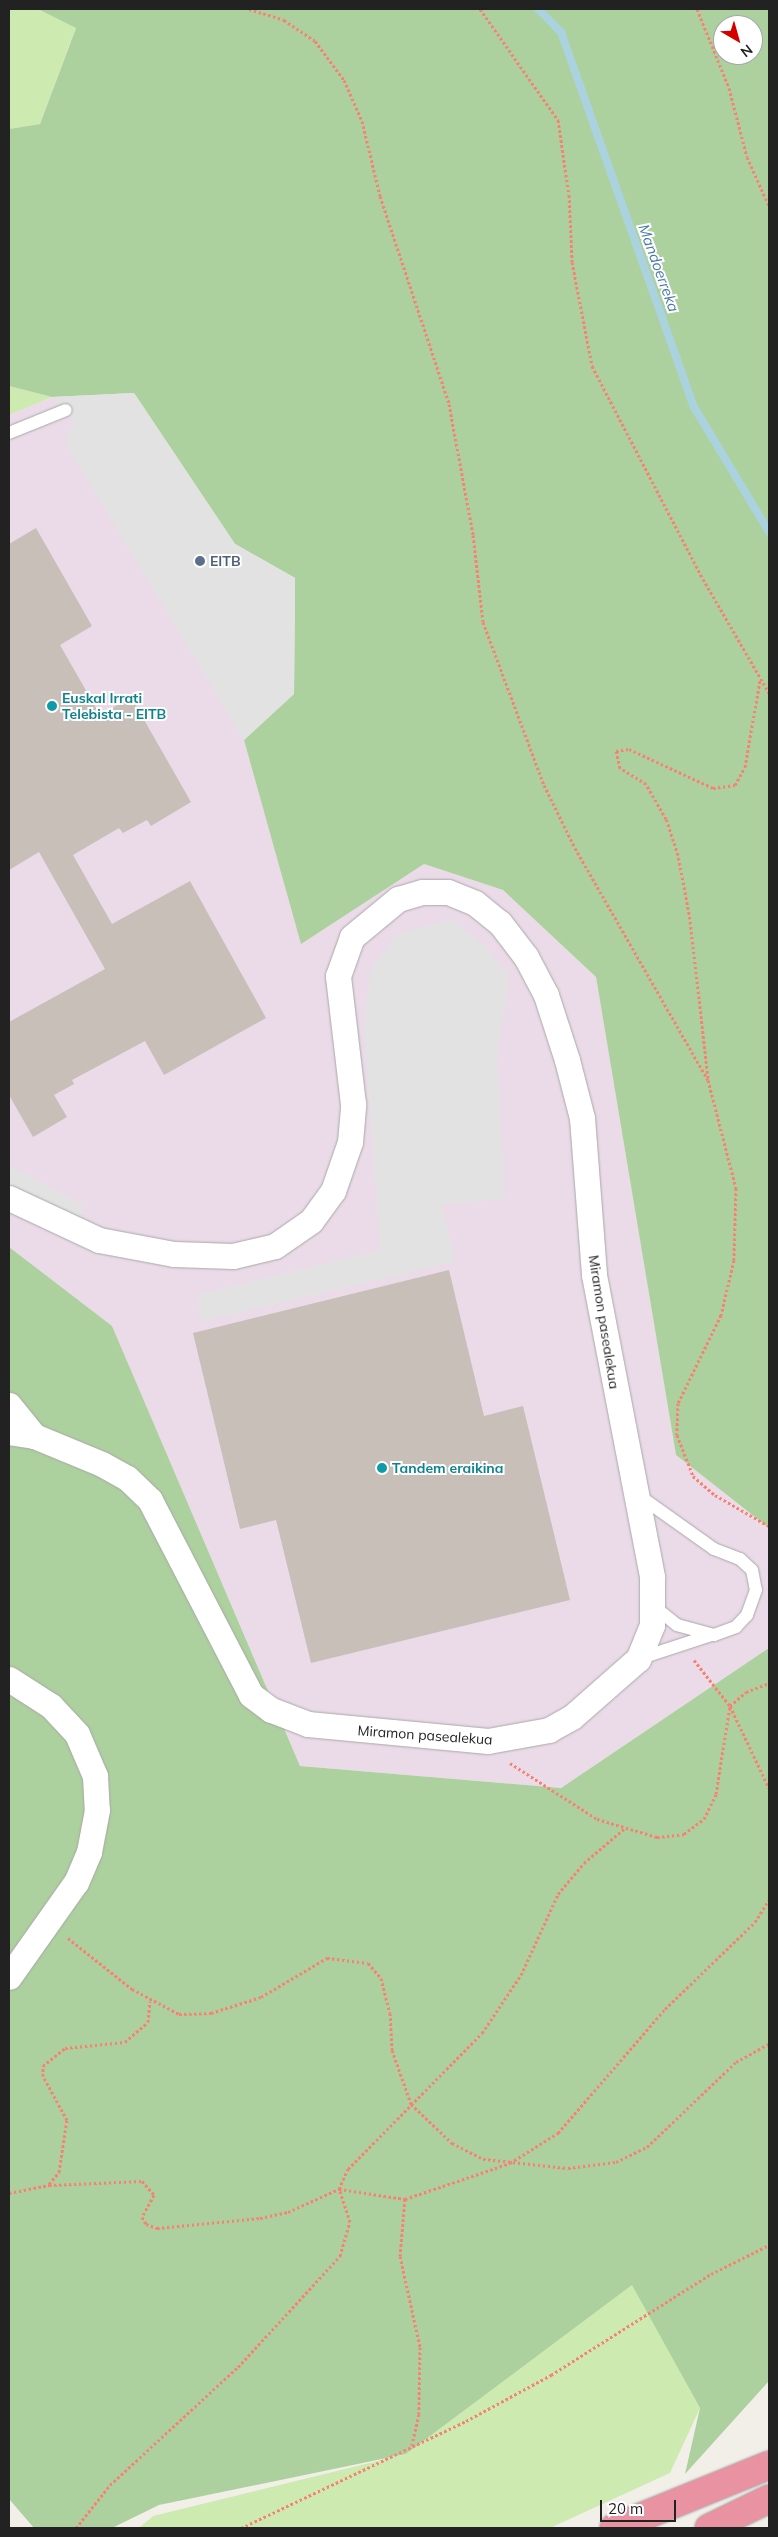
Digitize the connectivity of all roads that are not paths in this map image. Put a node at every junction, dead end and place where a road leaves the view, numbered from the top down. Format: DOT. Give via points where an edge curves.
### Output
graph roads {
  1 [pos="66,410"];
  2 [pos="9,433"];
  3 [pos="9,1198"];
  4 [pos="9,1405"];
  5 [pos="9,1432"];
  6 [pos="34,1436"];
  7 [pos="635,1492"];
  8 [pos="655,1607"];
  9 [pos="714,1634"];
  10 [pos="638,1659"];
  11 [pos="9,1678"];
  12 [pos="9,1976"];
  13 [pos="769,2465"];
  14 [pos="769,2499"];
  15 [pos="614,2528"];
  16 [pos="709,2528"];
  1 -- 2 [label="lane"];
  3 -- 7 [label="street, Miramon pasealekua" via="99,1240 174,1254 233,1256 275,1246 311,1221 333,1191 350,1142 353,1104 338,976 352,937 398,900 422,892 448,892 475,903 500,923 526,957 546,995 567,1060 582,1118 594,1275"];
  4 -- 6 [label="street, Miramon pasealekua"];
  5 -- 6 [label="street, Miramon pasealekua"];
  6 -- 10 [label="street, Miramon pasealekua" via="127,1478 150,1500 233,1668 250,1695 270,1710 308,1724 488,1741 549,1730 572,1716"];
  7 -- 8 [label="street, Miramon pasealekua"];
  7 -- 9 [label="lane" via="684,1530 740,1559 752,1570 756,1590 747,1615 736,1627"];
  8 -- 9 [label="lane" via="677,1625"];
  8 -- 10 [label="street, Miramon pasealekua"];
  9 -- 10 [label="lane"];
  11 -- 12 [label="street" via="52,1706 77,1734 95,1776 97,1810 89,1852 49,1926"];
  13 -- 15 [label="highway"];
  14 -- 16 [label="highway"];
}
